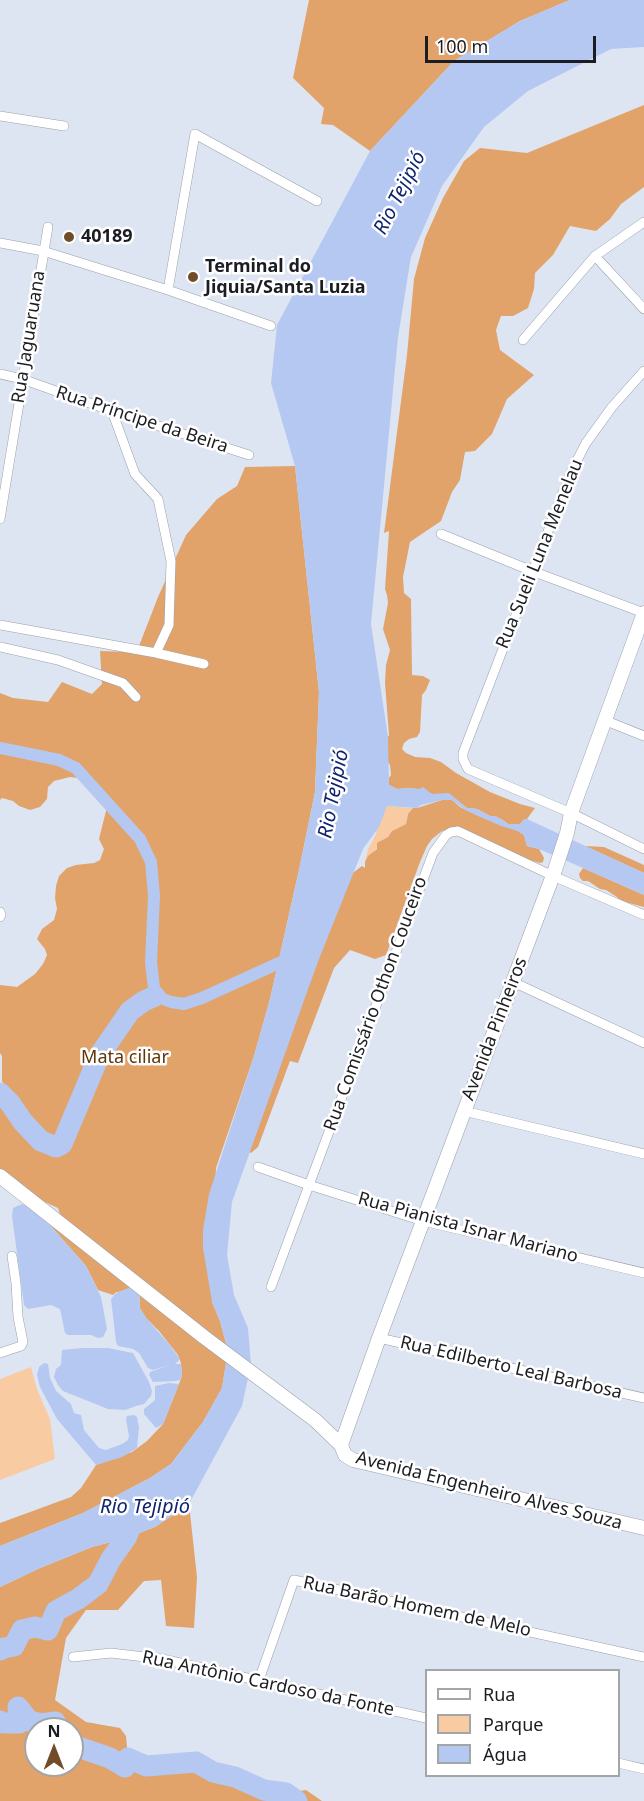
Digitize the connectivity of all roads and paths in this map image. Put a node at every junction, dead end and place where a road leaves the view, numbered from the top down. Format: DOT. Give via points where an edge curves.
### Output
graph roads {
  1 [pos="0,116"];
  2 [pos="64,126"];
  3 [pos="317,201"];
  4 [pos="644,222"];
  5 [pos="48,227"];
  6 [pos="0,243"];
  7 [pos="43,251"];
  8 [pos="595,256"];
  9 [pos="168,290"];
  10 [pos="644,309"];
  11 [pos="271,326"];
  12 [pos="523,340"];
  13 [pos="644,371"];
  14 [pos="0,374"];
  15 [pos="22,379"];
  16 [pos="112,411"];
  17 [pos="249,455"];
  18 [pos="0,519"];
  19 [pos="441,534"];
  20 [pos="532,571"];
  21 [pos="644,613"];
  22 [pos="0,625"];
  23 [pos="0,647"];
  24 [pos="156,653"];
  25 [pos="204,664"];
  26 [pos="136,697"];
  27 [pos="604,720"];
  28 [pos="644,736"];
  29 [pos="571,813"];
  30 [pos="644,849"];
  31 [pos="554,873"];
  32 [pos="0,912"];
  33 [pos="644,915"];
  34 [pos="0,918"];
  35 [pos="513,982"];
  36 [pos="644,1043"];
  37 [pos="464,1111"];
  38 [pos="644,1154"];
  39 [pos="258,1167"];
  40 [pos="0,1176"];
  41 [pos="309,1185"];
  42 [pos="423,1221"];
  43 [pos="12,1256"];
  44 [pos="644,1273"];
  45 [pos="271,1287"];
  46 [pos="378,1338"];
  47 [pos="0,1353"];
  48 [pos="644,1398"];
  49 [pos="341,1444"];
  50 [pos="644,1528"];
  51 [pos="73,1657"];
  52 [pos="644,1657"];
  53 [pos="259,1680"];
  54 [pos="425,1718"];
  55 [pos="620,1763"];
  56 [pos="644,1769"];
  1 -- 2 [label="street"];
  3 -- 9 [label="street" via="195,134"];
  4 -- 8 [label="street"];
  5 -- 7 [label="street, Rua Jaguaruana"];
  6 -- 7 [label="street"];
  7 -- 9 [label="street"];
  7 -- 15 [label="street, Rua Jaguaruana"];
  8 -- 10 [label="street"];
  8 -- 12 [label="street"];
  9 -- 11 [label="street"];
  13 -- 20 [label="street, Rua Sueli Luna Menelau" via="586,442"];
  14 -- 15 [label="street, Rua Príncipe da Beira"];
  15 -- 16 [label="street, Rua Príncipe da Beira"];
  15 -- 18 [label="street, Rua Jaguaruana"];
  16 -- 17 [label="street, Rua Príncipe da Beira"];
  16 -- 24 [label="street" via="135,474 158,499 171,561 169,625"];
  19 -- 20 [label="street"];
  20 -- 21 [label="street"];
  20 -- 29 [label="street, Rua Sueli Luna Menelau" via="463,759 468,769"];
  21 -- 27 [label="street, Avenida Pinheiros"];
  22 -- 24 [label="street"];
  23 -- 26 [label="street" via="58,660 123,683"];
  24 -- 25 [label="street"];
  27 -- 28 [label="street"];
  27 -- 29 [label="street, Avenida Pinheiros"];
  29 -- 30 [label="street"];
  29 -- 31 [label="street, Avenida Pinheiros"];
  31 -- 33 [label="street, Rua Comissário Othon Couceiro"];
  31 -- 35 [label="street, Avenida Pinheiros"];
  31 -- 41 [label="street, Rua Comissário Othon Couceiro" via="458,831 446,835 429,862"];
  32 -- 34 [label="street"];
  35 -- 36 [label="street"];
  35 -- 37 [label="street, Avenida Pinheiros"];
  37 -- 38 [label="street"];
  37 -- 42 [label="street, Avenida Pinheiros"];
  39 -- 41 [label="street, Rua Pianista Isnar Mariano"];
  40 -- 49 [label="street, Avenida Engenheiro Alves Souza"];
  41 -- 42 [label="street, Rua Pianista Isnar Mariano"];
  41 -- 45 [label="street, Rua Comissário Othon Couceiro"];
  42 -- 44 [label="street, Rua Pianista Isnar Mariano"];
  42 -- 46 [label="street, Avenida Pinheiros"];
  43 -- 47 [label="street" via="23,1342"];
  46 -- 48 [label="street, Rua Edilberto Leal Barbosa"];
  46 -- 49 [label="street, Avenida Pinheiros"];
  49 -- 50 [label="street, Avenida Engenheiro Alves Souza" via="345,1455 353,1460"];
  51 -- 53 [label="street, Rua Antônio Cardoso da Fonte" via="135,1655"];
  52 -- 53 [label="street, Rua Barão Homem de Melo" via="294,1580"];
  53 -- 54 [label="street, Rua Antônio Cardoso da Fonte"];
  55 -- 56 [label="street"];
}
